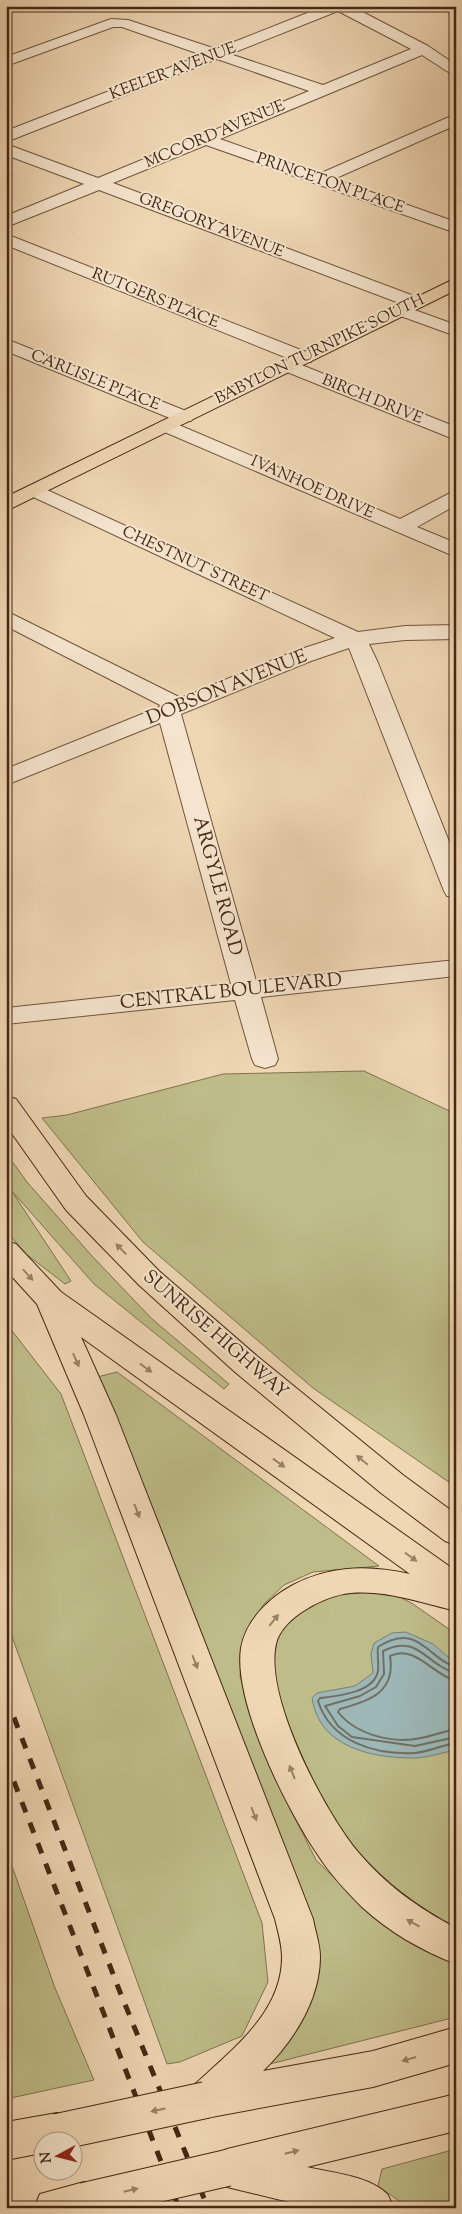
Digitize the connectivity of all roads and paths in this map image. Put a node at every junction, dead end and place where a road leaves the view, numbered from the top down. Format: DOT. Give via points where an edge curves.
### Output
graph roads {
  1 [pos="339,6"];
  2 [pos="423,49"];
  3 [pos="216,54"];
  4 [pos="6,62"];
  5 [pos="456,72"];
  6 [pos="324,90"];
  7 [pos="456,119"];
  8 [pos="6,137"];
  9 [pos="205,139"];
  10 [pos="6,149"];
  11 [pos="318,180"];
  12 [pos="98,184"];
  13 [pos="6,222"];
  14 [pos="456,228"];
  15 [pos="6,239"];
  16 [pos="456,283"];
  17 [pos="408,307"];
  18 [pos="456,330"];
  19 [pos="6,344"];
  20 [pos="296,362"];
  21 [pos="176,422"];
  22 [pos="456,434"];
  23 [pos="36,491"];
  24 [pos="456,496"];
  25 [pos="6,505"];
  26 [pos="401,527"];
  27 [pos="456,551"];
  28 [pos="6,617"];
  29 [pos="456,632"];
  30 [pos="355,639"];
  31 [pos="176,709"];
  32 [pos="6,778"];
  33 [pos="456,891"];
  34 [pos="456,968"];
  35 [pos="246,990"];
  36 [pos="6,1016"];
  37 [pos="265,1059"];
  38 [pos="6,1105"];
  39 [pos="6,1251"];
  40 [pos="50,1299"];
  41 [pos="392,1484"];
  42 [pos="456,1506"];
  43 [pos="456,1532"];
  44 [pos="456,1589"];
  45 [pos="456,1598"];
  46 [pos="456,1947"];
  47 [pos="456,2045"];
  48 [pos="206,2100"];
  49 [pos="456,2112"];
  50 [pos="6,2141"];
  51 [pos="227,2168"];
  52 [pos="69,2204"];
  53 [pos="373,2208"];
  1 -- 2 [label="street"];
  1 -- 3 [label="street, KEELER AVENUE"];
  2 -- 5 [label="street"];
  2 -- 6 [label="street, MCCORD AVENUE"];
  3 -- 4 [label="street" via="123,23 111,23"];
  3 -- 6 [label="street"];
  3 -- 8 [label="street, KEELER AVENUE"];
  6 -- 9 [label="street, MCCORD AVENUE"];
  7 -- 11 [label="street"];
  9 -- 11 [label="street, PRINCETON PLACE"];
  9 -- 12 [label="street, MCCORD AVENUE"];
  10 -- 12 [label="street, GREGORY AVENUE"];
  11 -- 14 [label="street, PRINCETON PLACE"];
  12 -- 13 [label="street, MCCORD AVENUE"];
  12 -- 17 [label="street, GREGORY AVENUE"];
  15 -- 20 [label="street, RUTGERS PLACE"];
  16 -- 17 [label="main road, BABYLON TURNPIKE SOUTH"];
  17 -- 18 [label="street, GREGORY AVENUE"];
  17 -- 20 [label="main road, BABYLON TURNPIKE SOUTH"];
  19 -- 21 [label="street, CARLISLE PLACE"];
  20 -- 21 [label="main road, BABYLON TURNPIKE SOUTH"];
  20 -- 22 [label="street, BIRCH DRIVE"];
  21 -- 23 [label="main road, BABYLON TURNPIKE SOUTH"];
  21 -- 26 [label="street, IVANHOE DRIVE"];
  23 -- 25 [label="main road, BABYLON TURNPIKE SOUTH"];
  23 -- 30 [label="street, CHESTNUT STREET"];
  24 -- 26 [label="street"];
  26 -- 27 [label="street, IVANHOE DRIVE"];
  28 -- 31 [label="street"];
  29 -- 30 [label="street, DOBSON AVENUE" via="405,633"];
  30 -- 31 [label="street, DOBSON AVENUE" via="303,656"];
  30 -- 33 [label="street"];
  31 -- 32 [label="street, DOBSON AVENUE"];
  31 -- 35 [label="street, ARGYLE ROAD"];
  34 -- 35 [label="street, CENTRAL BOULEVARD"];
  35 -- 36 [label="street, CENTRAL BOULEVARD"];
  35 -- 37 [label="street, ARGYLE ROAD"];
  41 -- 38 [label="main road, SUNRISE HIGHWAY, one-way" via="246,1364 149,1278 76,1203"];
  39 -- 40 [label="main road, one-way"];
  40 -- 44 [label="main road, one-way"];
  40 -- 48 [label="main road, one-way" via="104,1424 294,1918 302,1958 298,1989 287,2015 268,2040"];
  41 -- 42 [label="main road"];
  41 -- 43 [label="main road, SUNRISE HIGHWAY"];
  46 -- 45 [label="main road, one-way" via="396,1913 344,1862 316,1823 300,1792 258,1678 258,1648 273,1618 294,1600 314,1589 337,1582 367,1580"];
  47 -- 48 [label="main road, one-way" via="373,2069"];
  48 -- 50 [label="main road, one-way, bridge"];
  51 -- 49 [label="main road, one-way"];
  52 -- 51 [label="main road, one-way, bridge"];
  51 -- 53 [label="main road" via="359,2199"];
}
